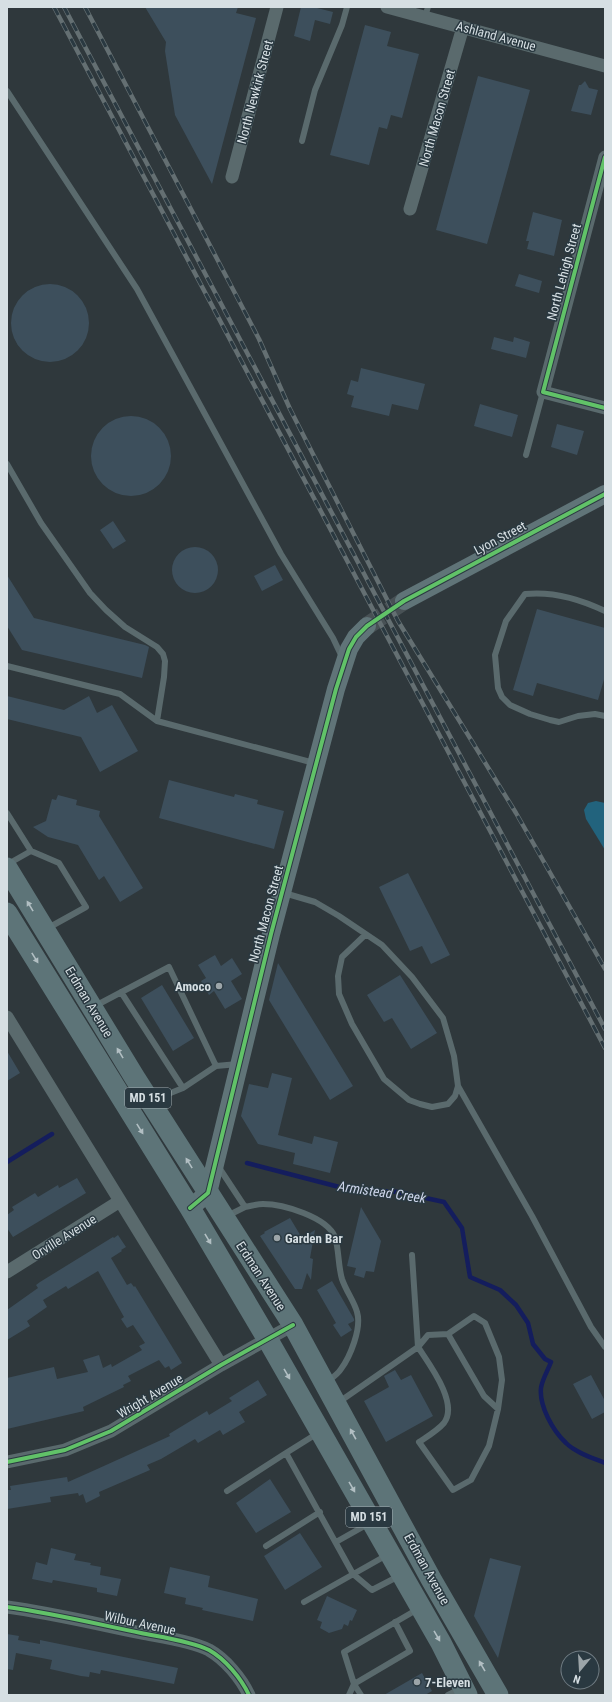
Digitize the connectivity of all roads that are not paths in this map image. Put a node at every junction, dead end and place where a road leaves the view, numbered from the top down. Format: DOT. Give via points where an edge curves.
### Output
graph roads {
  1 [pos="278,7"];
  2 [pos="347,7"];
  3 [pos="387,7"];
  4 [pos="426,12"];
  5 [pos="463,27"];
  6 [pos="605,66"];
  7 [pos="7,91"];
  8 [pos="302,141"];
  9 [pos="605,157"];
  10 [pos="232,177"];
  11 [pos="410,209"];
  12 [pos="543,392"];
  13 [pos="605,408"];
  14 [pos="526,455"];
  15 [pos="7,464"];
  16 [pos="605,494"];
  17 [pos="404,601"];
  18 [pos="605,612"];
  19 [pos="367,626"];
  20 [pos="344,662"];
  21 [pos="7,666"];
  22 [pos="605,716"];
  23 [pos="157,721"];
  24 [pos="316,764"];
  25 [pos="7,813"];
  26 [pos="31,851"];
  27 [pos="7,864"];
  28 [pos="7,868"];
  29 [pos="282,892"];
  30 [pos="7,913"];
  31 [pos="45,930"];
  32 [pos="364,934"];
  33 [pos="121,992"];
  34 [pos="92,1008"];
  35 [pos="7,1017"];
  36 [pos="11,1032"];
  37 [pos="239,1064"];
  38 [pos="216,1066"];
  39 [pos="458,1086"];
  40 [pos="183,1088"];
  41 [pos="150,1101"];
  42 [pos="215,1162"];
  43 [pos="208,1193"];
  44 [pos="120,1201"];
  45 [pos="245,1207"];
  46 [pos="190,1208"];
  47 [pos="224,1218"];
  48 [pos="412,1255"];
  49 [pos="7,1272"];
  50 [pos="293,1325"];
  51 [pos="448,1334"];
  52 [pos="268,1340"];
  53 [pos="418,1347"];
  54 [pos="605,1347"];
  55 [pos="221,1365"];
  56 [pos="325,1384"];
  57 [pos="336,1403"];
  58 [pos="498,1409"];
  59 [pos="320,1432"];
  60 [pos="286,1453"];
  61 [pos="7,1462"];
  62 [pos="227,1491"];
  63 [pos="394,1510"];
  64 [pos="320,1512"];
  65 [pos="372,1522"];
  66 [pos="336,1542"];
  67 [pos="266,1546"];
  68 [pos="390,1553"];
  69 [pos="353,1574"];
  70 [pos="402,1574"];
  71 [pos="304,1602"];
  72 [pos="7,1607"];
  73 [pos="421,1608"];
  74 [pos="395,1622"];
  75 [pos="354,1684"];
  76 [pos="460,1692"];
  77 [pos="249,1695"];
  78 [pos="349,1695"];
  79 [pos="361,1695"];
  80 [pos="498,1695"];
  1 -- 10 [label="street, North Newkirk Street"];
  2 -- 8 [label="lane" via="315,90"];
  3 -- 4 [label="street, Ashland Avenue"];
  4 -- 5 [label="street, Ashland Avenue"];
  5 -- 6 [label="street, Ashland Avenue"];
  5 -- 11 [label="street, North Macon Street"];
  7 -- 20 [label="lane" via="137,289 281,554"];
  9 -- 12 [label="street, North Lehigh Street"];
  12 -- 13 [label="street"];
  12 -- 14 [label="lane"];
  15 -- 23 [label="lane" via="41,523 90,593 126,627 163,654 164,677"];
  16 -- 17 [label="street, Lyon Street"];
  18 -- 22 [label="lane" via="585,602 543,592 525,594 506,620 495,655 498,688 502,698 510,705 559,722 578,716"];
  19 -- 20 [label="street, North Macon Street" via="356,637"];
  20 -- 24 [label="street, North Macon Street"];
  21 -- 23 [label="lane" via="120,694"];
  23 -- 24 [label="lane"];
  24 -- 29 [label="street, North Macon Street"];
  25 -- 26 [label="lane"];
  26 -- 27 [label="lane"];
  26 -- 31 [label="lane" via="60,863 86,907"];
  31 -- 28 [label="main road, Erdman Avenue / MD 151, one-way"];
  29 -- 32 [label="lane" via="314,902"];
  29 -- 37 [label="street, North Macon Street"];
  30 -- 46 [label="main road, Erdman Avenue / MD 151, one-way"];
  31 -- 34 [label="main road, Erdman Avenue / MD 151"];
  32 -- 39 [label="lane" via="382,945 412,977 443,1018 454,1056"];
  32 -- 39 [label="lane" via="342,957 338,976 339,994 352,1024 384,1078 409,1100 432,1107 448,1104 455,1096"];
  33 -- 34 [label="lane"];
  33 -- 38 [label="lane" via="169,967"];
  33 -- 40 [label="lane"];
  41 -- 34 [label="main road, Erdman Avenue / MD 151, one-way"];
  35 -- 36 [label="street"];
  36 -- 44 [label="street"];
  37 -- 38 [label="lane"];
  37 -- 42 [label="street, North Macon Street"];
  38 -- 40 [label="lane"];
  39 -- 54 [label="lane" via="591,1327"];
  40 -- 41 [label="lane"];
  43 -- 41 [label="main road, Erdman Avenue / MD 151, one-way"];
  42 -- 43 [label="street, North Macon Street"];
  42 -- 45 [label="lane"];
  43 -- 46 [label="street"];
  43 -- 47 [label="main road, Erdman Avenue / MD 151"];
  44 -- 49 [label="street, Orville Avenue"];
  44 -- 55 [label="street"];
  45 -- 47 [label="lane"];
  45 -- 56 [label="lane" via="262,1204 282,1206 303,1213 330,1229 335,1238 340,1272 358,1313 358,1322 350,1356 340,1371"];
  46 -- 52 [label="main road, Erdman Avenue / MD 151, one-way"];
  47 -- 50 [label="main road, Erdman Avenue / MD 151"];
  48 -- 53 [label="lane"];
  50 -- 52 [label="street, Wright Avenue"];
  50 -- 56 [label="main road, Erdman Avenue / MD 151"];
  51 -- 53 [label="lane" via="428,1335"];
  51 -- 58 [label="lane" via="484,1396"];
  51 -- 58 [label="lane" via="474,1316 484,1323 499,1357 502,1380"];
  52 -- 55 [label="street, Wright Avenue"];
  52 -- 59 [label="main road, Erdman Avenue / MD 151, one-way"];
  53 -- 57 [label="lane"];
  53 -- 58 [label="lane" via="444,1388 448,1411 445,1422 419,1442 452,1490 471,1480 489,1446"];
  55 -- 61 [label="street, Wright Avenue" via="111,1431 65,1450"];
  56 -- 57 [label="main road, Erdman Avenue / MD 151"];
  63 -- 57 [label="main road, Erdman Avenue / MD 151, one-way"];
  59 -- 60 [label="lane"];
  59 -- 65 [label="main road, Erdman Avenue / MD 151, one-way"];
  60 -- 62 [label="lane"];
  60 -- 64 [label="lane"];
  63 -- 65 [label="lane"];
  80 -- 63 [label="main road, Erdman Avenue / MD 151, one-way"];
  64 -- 66 [label="lane"];
  64 -- 67 [label="lane"];
  65 -- 66 [label="lane"];
  65 -- 68 [label="main road, Erdman Avenue / MD 151"];
  66 -- 69 [label="lane"];
  68 -- 69 [label="lane"];
  68 -- 70 [label="main road, Erdman Avenue / MD 151"];
  69 -- 70 [label="lane" via="372,1590"];
  69 -- 71 [label="lane"];
  70 -- 73 [label="main road, Erdman Avenue / MD 151"];
  72 -- 77 [label="street, Wilbur Avenue" via="48,1613 178,1641 208,1650 236,1674"];
  73 -- 74 [label="lane"];
  73 -- 76 [label="main road, Erdman Avenue / MD 151, one-way" via="441,1643"];
  74 -- 75 [label="lane" via="344,1652"];
  74 -- 75 [label="lane" via="410,1651"];
  75 -- 78 [label="lane"];
  75 -- 79 [label="lane"];
}
